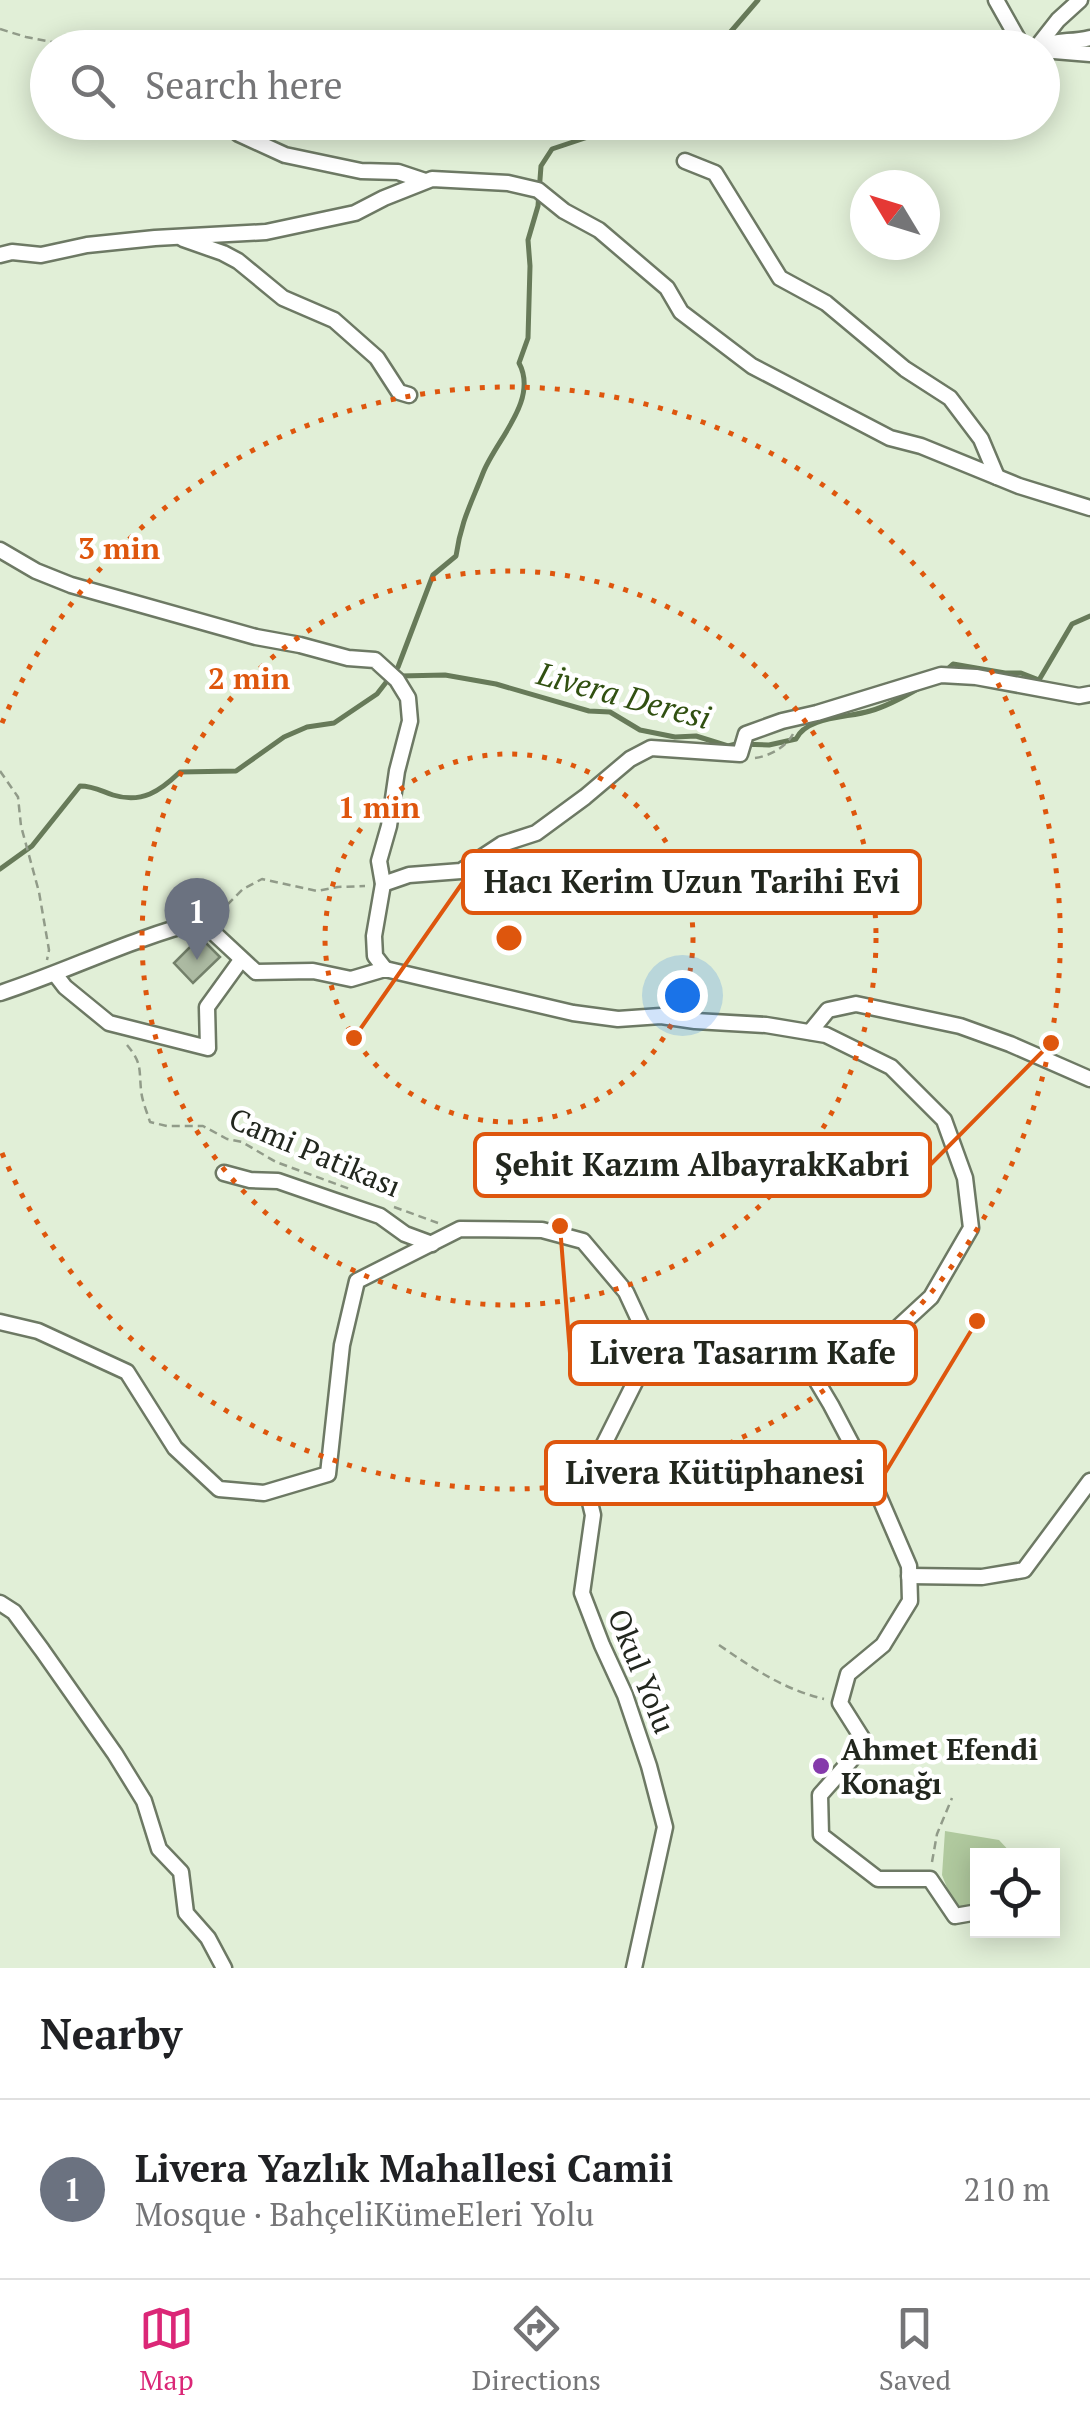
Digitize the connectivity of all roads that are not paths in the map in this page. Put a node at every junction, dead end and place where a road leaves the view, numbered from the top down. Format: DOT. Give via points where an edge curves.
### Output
graph roads {
  1 [pos="996,0"];
  2 [pos="1080,0"];
  3 [pos="1013,30"];
  4 [pos="1051,30"];
  5 [pos="1090,38"];
  6 [pos="1060,41"];
  7 [pos="1060,50"];
  8 [pos="1090,54"];
  9 [pos="252,140"];
  10 [pos="684,161"];
  11 [pos="426,182"];
  12 [pos="177,237"];
  13 [pos="0,255"];
  14 [pos="409,395"];
  15 [pos="997,476"];
  16 [pos="1090,508"];
  17 [pos="0,550"];
  18 [pos="1090,694"];
  19 [pos="383,884"];
  20 [pos="241,960"];
  21 [pos="385,969"];
  22 [pos="50,972"];
  23 [pos="0,993"];
  24 [pos="810,1032"];
  25 [pos="1090,1079"];
  26 [pos="224,1172"];
  27 [pos="432,1244"];
  28 [pos="0,1322"];
  29 [pos="652,1348"];
  30 [pos="806,1363"];
  31 [pos="1090,1481"];
  32 [pos="909,1576"];
  33 [pos="0,1603"];
  34 [pos="970,1913"];
  35 [pos="224,1968"];
  36 [pos="634,1968"];
  1 -- 3 [label="street"];
  2 -- 4 [label="street"];
  5 -- 6 [label="street"];
  7 -- 8 [label="street"];
  9 -- 11 [label="street" via="285,155"];
  10 -- 15 [label="street" via="715,173 780,278 826,304 950,398 981,439"];
  11 -- 12 [label="street" via="355,213 266,232"];
  11 -- 15 [label="street" via="538,190 599,230 667,288 681,312 752,366 890,438"];
  12 -- 13 [label="street"];
  12 -- 14 [label="street" via="224,253 282,298 334,320 377,358 398,392"];
  15 -- 16 [label="street"];
  17 -- 19 [label="street" via="71,585 256,637 375,660 408,698 410,722 378,861"];
  18 -- 19 [label="street" via="941,674 746,734 740,754 651,748 536,833 502,844 461,871 409,874"];
  19 -- 21 [label="street" via="374,936 375,956"];
  20 -- 21 [label="street" via="256,972 314,970 351,980"];
  20 -- 22 [label="street" via="201,921"];
  20 -- 22 [label="street" via="208,1007 208,1048 108,1024"];
  21 -- 24 [label="street" via="573,1013"];
  22 -- 23 [label="street"];
  24 -- 25 [label="street" via="828,1010 856,1004 960,1026"];
  24 -- 30 [label="street" via="891,1067 944,1120 965,1178 971,1228 930,1297 892,1333"];
  26 -- 27 [label="street" via="278,1181 380,1216"];
  27 -- 28 [label="street" via="358,1281 342,1345 328,1474 264,1493 219,1489 175,1448 126,1372 38,1330"];
  27 -- 29 [label="street" via="460,1229 542,1230 582,1241 626,1292"];
  29 -- 30 [label="street" via="666,1365"];
  29 -- 36 [label="street, Okul Yolu" via="585,1482 593,1515 582,1593 626,1696 665,1826"];
  30 -- 32 [label="street" via="878,1494"];
  31 -- 32 [label="street" via="1024,1570"];
  32 -- 34 [label="street" via="910,1601 883,1646 848,1674 840,1704 864,1741 820,1794 821,1835 878,1879 930,1878 956,1916"];
  33 -- 35 [label="street" via="42,1650 144,1801 159,1850 181,1872 186,1912"];
}
